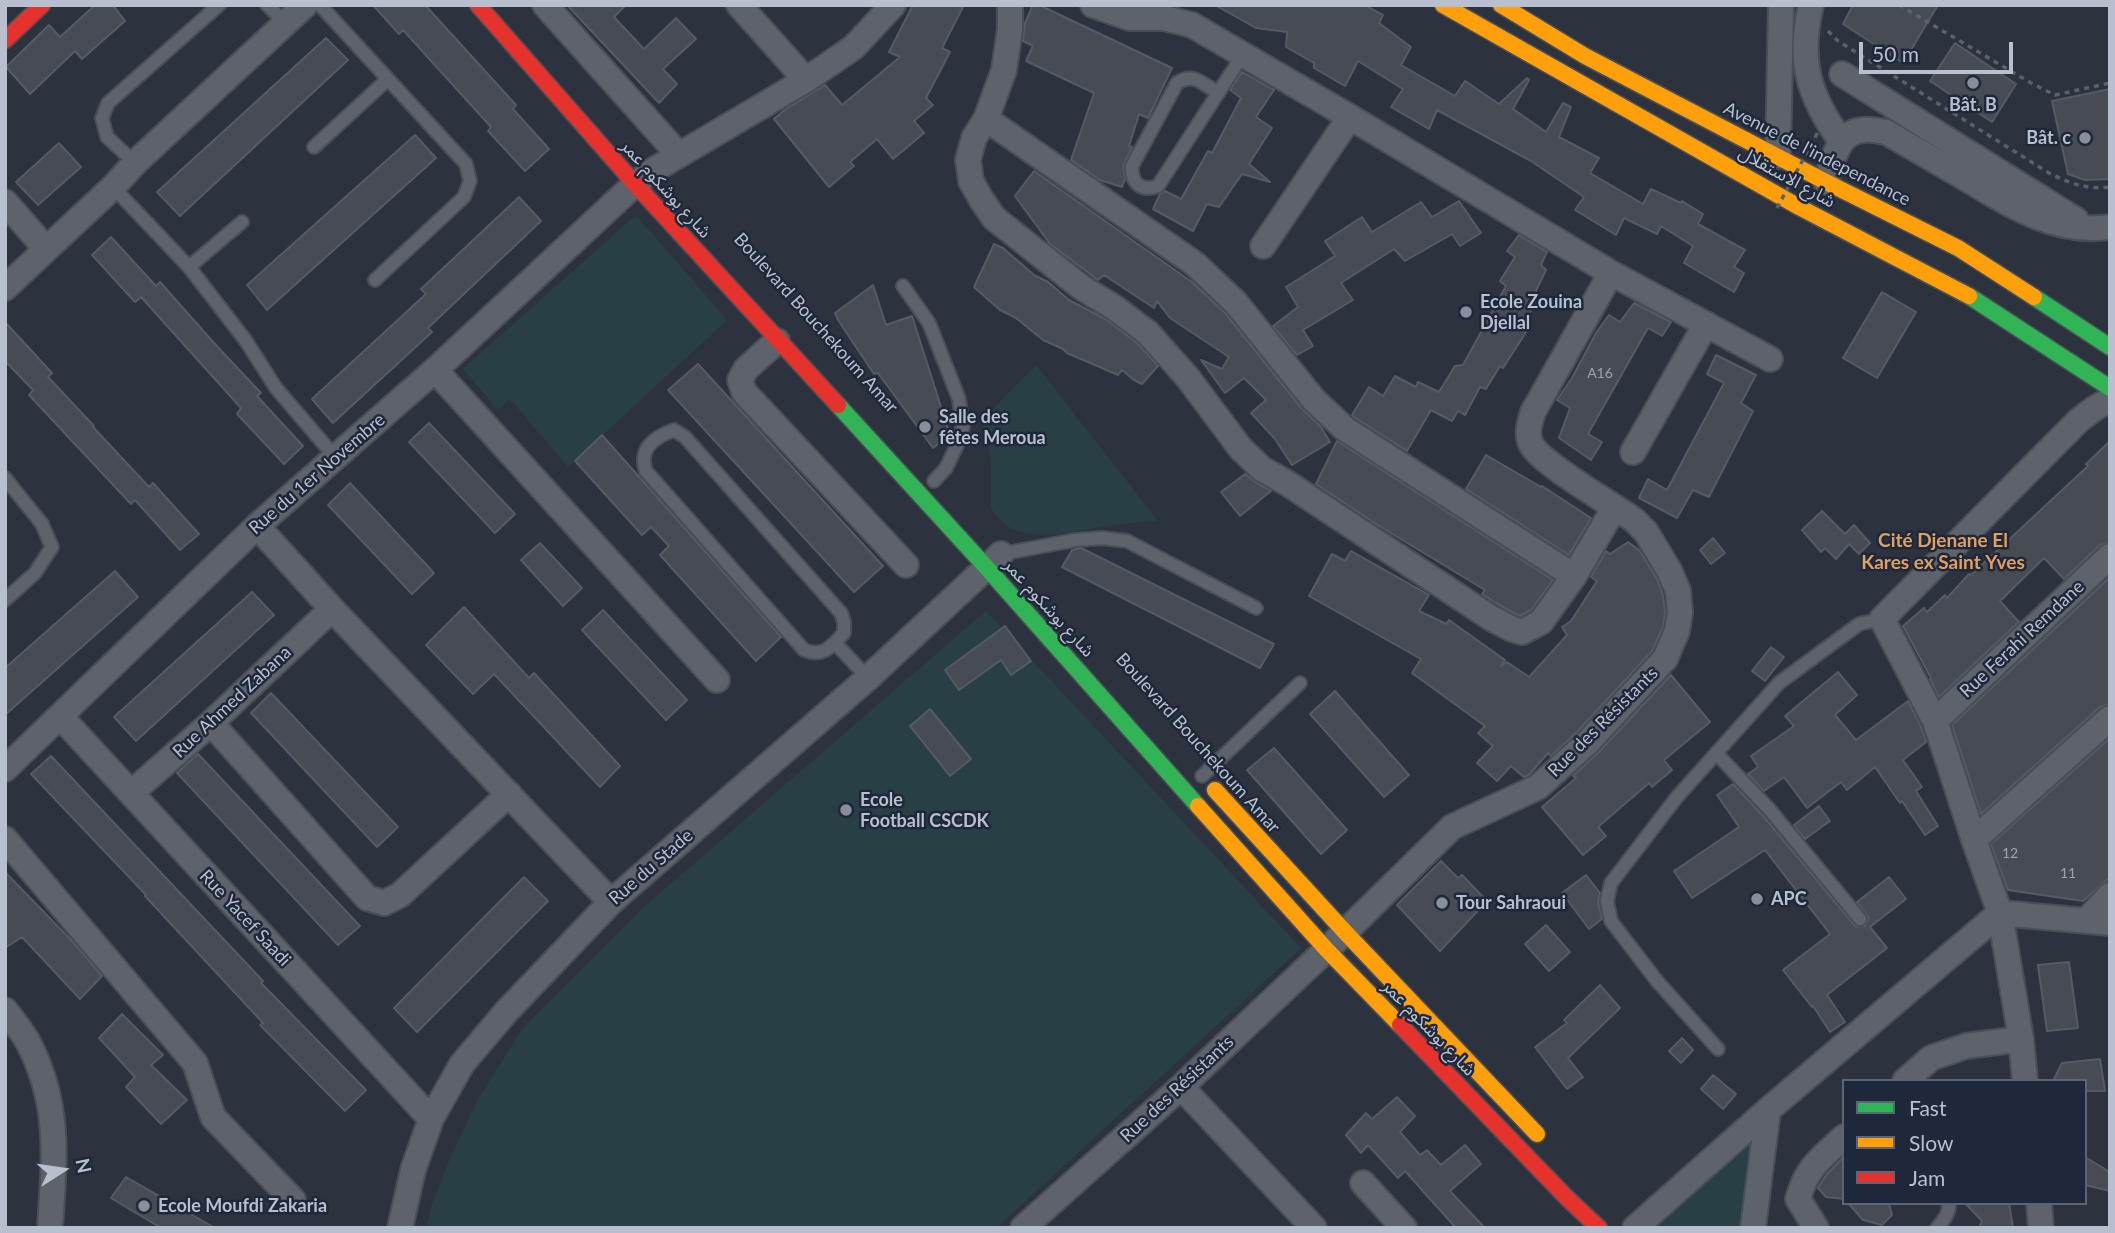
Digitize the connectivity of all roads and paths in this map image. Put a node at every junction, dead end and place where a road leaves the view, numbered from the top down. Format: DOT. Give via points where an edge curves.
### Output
graph roads {
  1 [pos="42,5"];
  2 [pos="219,5"];
  3 [pos="267,5"];
  4 [pos="305,5"];
  5 [pos="320,5"];
  6 [pos="478,5"];
  7 [pos="545,5"];
  8 [pos="740,5"];
  9 [pos="1010,5"];
  10 [pos="1093,5"];
  11 [pos="1443,5"];
  12 [pos="1500,5"];
  13 [pos="1781,5"];
  14 [pos="1811,5"];
  15 [pos="1899,5"];
  16 [pos="890,7"];
  17 [pos="287,24"];
  18 [pos="5,40"];
  19 [pos="1838,41"];
  20 [pos="1244,53"];
  21 [pos="1842,74"];
  22 [pos="388,79"];
  23 [pos="806,80"];
  24 [pos="2110,83"];
  25 [pos="1218,93"];
  26 [pos="1350,117"];
  27 [pos="986,119"];
  28 [pos="1830,135"];
  29 [pos="314,147"];
  30 [pos="679,155"];
  31 [pos="1778,156"];
  32 [pos="135,163"];
  33 [pos="648,174"];
  34 [pos="1826,182"];
  35 [pos="113,187"];
  36 [pos="2110,187"];
  37 [pos="5,202"];
  38 [pos="1777,208"];
  39 [pos="242,222"];
  40 [pos="2100,229"];
  41 [pos="1263,246"];
  42 [pos="46,249"];
  43 [pos="188,267"];
  44 [pos="1611,273"];
  45 [pos="375,279"];
  46 [pos="8,281"];
  47 [pos="903,286"];
  48 [pos="1706,324"];
  49 [pos="777,341"];
  50 [pos="2110,347"];
  51 [pos="1770,359"];
  52 [pos="435,370"];
  53 [pos="2110,388"];
  54 [pos="2105,411"];
  55 [pos="1633,452"];
  56 [pos="335,457"];
  57 [pos="5,478"];
  58 [pos="933,481"];
  59 [pos="1615,507"];
  60 [pos="257,526"];
  61 [pos="2110,556"];
  62 [pos="998,558"];
  63 [pos="906,565"];
  64 [pos="1574,576"];
  65 [pos="5,600"];
  66 [pos="1256,608"];
  67 [pos="332,609"];
  68 [pos="1882,620"];
  69 [pos="835,643"];
  70 [pos="868,678"];
  71 [pos="717,680"];
  72 [pos="1300,683"];
  73 [pos="60,716"];
  74 [pos="2110,718"];
  75 [pos="1935,721"];
  76 [pos="211,723"];
  77 [pos="1716,753"];
  78 [pos="5,769"];
  79 [pos="1198,771"];
  80 [pos="131,793"];
  81 [pos="509,794"];
  82 [pos="5,839"];
  83 [pos="1974,840"];
  84 [pos="2110,895"];
  85 [pos="611,902"];
  86 [pos="2000,913"];
  87 [pos="1860,919"];
  88 [pos="2098,921"];
  89 [pos="1345,932"];
  90 [pos="1326,949"];
  91 [pos="5,1010"];
  92 [pos="2021,1039"];
  93 [pos="1718,1049"];
  94 [pos="1907,1079"];
  95 [pos="2025,1079"];
  96 [pos="1181,1087"];
  97 [pos="1768,1110"];
  98 [pos="431,1119"];
  99 [pos="1842,1139"];
  100 [pos="1552,1151"];
  101 [pos="1363,1183"];
  102 [pos="293,1200"];
  103 [pos="1594,1204"];
  104 [pos="1949,1205"];
  105 [pos="2039,1205"];
  106 [pos="50,1228"];
  107 [pos="400,1228"];
  108 [pos="1023,1228"];
  109 [pos="1314,1228"];
  110 [pos="1404,1228"];
  111 [pos="1600,1228"];
  112 [pos="1608,1228"];
  113 [pos="1634,1228"];
  114 [pos="1753,1228"];
  115 [pos="1816,1228"];
  116 [pos="1937,1228"];
  117 [pos="2041,1228"];
  1 -- 18 [label="street"];
  2 -- 32 [label="lane" via="107,103 102,118 107,137"];
  3 -- 17 [label="lane"];
  4 -- 17 [label="street"];
  5 -- 22 [label="lane"];
  6 -- 33 [label="street, شارع بوشكوم عمر"];
  7 -- 30 [label="street"];
  8 -- 23 [label="street"];
  9 -- 27 [label="street" via="1004,69"];
  10 -- 20 [label="street" via="1130,18 1192,24"];
  11 -- 53 [label="street, شارع الاستقلال" via="1799,207 1972,297"];
  12 -- 31 [label="street, Avenue de l'independance" via="1585,56"];
  13 -- 31 [label="street"];
  14 -- 28 [label="street" via="1805,61 1813,96"];
  15 -- 24 [label="path" via="2055,95"];
  16 -- 23 [label="street, Rue du 1er Novembre" via="854,47"];
  17 -- 32 [label="street"];
  19 -- 36 [label="path" via="2049,173 2073,185"];
  20 -- 25 [label="lane"];
  20 -- 26 [label="street"];
  21 -- 40 [label="street"];
  22 -- 29 [label="lane"];
  22 -- 45 [label="lane" via="466,164 470,181 464,197"];
  23 -- 30 [label="street, Rue du 1er Novembre"];
  25 -- 25 [label="lane" via="1194,78 1177,83 1132,166 1134,181 1141,187 1158,186"];
  26 -- 41 [label="street"];
  26 -- 44 [label="street"];
  27 -- 64 [label="street" via="1195,264 1236,303 1314,400 1345,429"];
  27 -- 64 [label="street" via="968,160 971,181 994,218 1148,333 1262,469 1512,629 1522,632 1541,622"];
  28 -- 34 [label="street"];
  28 -- 38 [label="path, bridge"];
  28 -- 40 [label="street" via="1886,132 2021,211 2052,223"];
  30 -- 33 [label="street, Rue du 1er Novembre"];
  31 -- 34 [label="street, Avenue de l'independance"];
  32 -- 35 [label="street"];
  33 -- 49 [label="street, شارع بوشكوم عمر"];
  33 -- 52 [label="street, Rue du 1er Novembre"];
  34 -- 50 [label="street, Avenue de l'independance" via="1961,250"];
  35 -- 42 [label="street"];
  35 -- 43 [label="lane"];
  37 -- 42 [label="street"];
  39 -- 43 [label="lane"];
  42 -- 46 [label="street"];
  43 -- 56 [label="lane" via="246,341 275,388"];
  44 -- 48 [label="street"];
  44 -- 59 [label="street, Rue des Résistants" via="1528,427 1531,443 1542,458"];
  47 -- 58 [label="lane" via="929,323 959,399 963,428 959,441 946,468"];
  48 -- 51 [label="street"];
  48 -- 55 [label="street"];
  49 -- 62 [label="street, شارع بوشكوم عمر"];
  49 -- 63 [label="street" via="746,369 740,380 744,393"];
  52 -- 56 [label="street, Rue du 1er Novembre"];
  52 -- 71 [label="street"];
  54 -- 68 [label="street" via="2078,421"];
  56 -- 60 [label="street, Rue du 1er Novembre"];
  57 -- 65 [label="lane" via="42,524 52,547 35,573"];
  59 -- 64 [label="street"];
  59 -- 89 [label="street, Rue des Résistants" via="1646,531 1678,591 1677,631 1665,659 1587,743 1538,787 1452,827"];
  60 -- 67 [label="street"];
  60 -- 73 [label="street, Rue du 1er Novembre"];
  61 -- 75 [label="street, Rue Ferahi Remdane"];
  62 -- 66 [label="lane" via="1075,540 1127,541"];
  62 -- 70 [label="street, Rue du Stade"];
  62 -- 90 [label="street, شارع بوشكوم عمر"];
  67 -- 76 [label="street, Rue Ahmed Zabana"];
  67 -- 81 [label="street"];
  68 -- 75 [label="street"];
  68 -- 77 [label="lane" via="1859,624 1779,683"];
  69 -- 69 [label="lane" via="825,652 804,650 646,471 644,451 662,434 674,430 685,437 841,613 844,633"];
  69 -- 70 [label="lane"];
  70 -- 85 [label="street, Rue du Stade"];
  72 -- 79 [label="lane"];
  73 -- 78 [label="street, Rue du 1er Novembre"];
  73 -- 80 [label="street, Rue Yacef Saadi"];
  74 -- 83 [label="street"];
  75 -- 83 [label="street"];
  76 -- 80 [label="street, Rue Ahmed Zabana"];
  76 -- 81 [label="street" via="367,898 384,903 400,895"];
  77 -- 87 [label="lane"];
  77 -- 93 [label="lane" via="1611,883 1607,901 1618,931"];
  79 -- 89 [label="street, Boulevard Bouchekoum Amar"];
  80 -- 98 [label="street, Rue Yacef Saadi"];
  81 -- 85 [label="street"];
  82 -- 102 [label="street" via="195,1063 213,1117"];
  83 -- 86 [label="street"];
  84 -- 88 [label="street"];
  85 -- 98 [label="street, Rue du Stade" via="506,1012 463,1064"];
  86 -- 88 [label="street"];
  86 -- 92 [label="street"];
  86 -- 97 [label="street"];
  89 -- 90 [label="street, Rue des Résistants"];
  89 -- 100 [label="street, Boulevard Bouchekoum Amar"];
  90 -- 96 [label="street, Rue des Résistants"];
  90 -- 111 [label="street, شارع بوشكوم عمر"];
  91 -- 106 [label="street" via="29,1044 51,1107 55,1148"];
  92 -- 94 [label="street" via="1966,1046 1931,1058"];
  92 -- 95 [label="street"];
  96 -- 108 [label="street, Rue des Résistants"];
  96 -- 109 [label="street"];
  97 -- 113 [label="street"];
  97 -- 114 [label="street"];
  98 -- 107 [label="street, Rue du Stade"];
  99 -- 115 [label="street" via="1803,1180 1798,1199"];
  101 -- 110 [label="street"];
  103 -- 112 [label="street"];
  104 -- 116 [label="lane"];
  105 -- 117 [label="street"];
}
